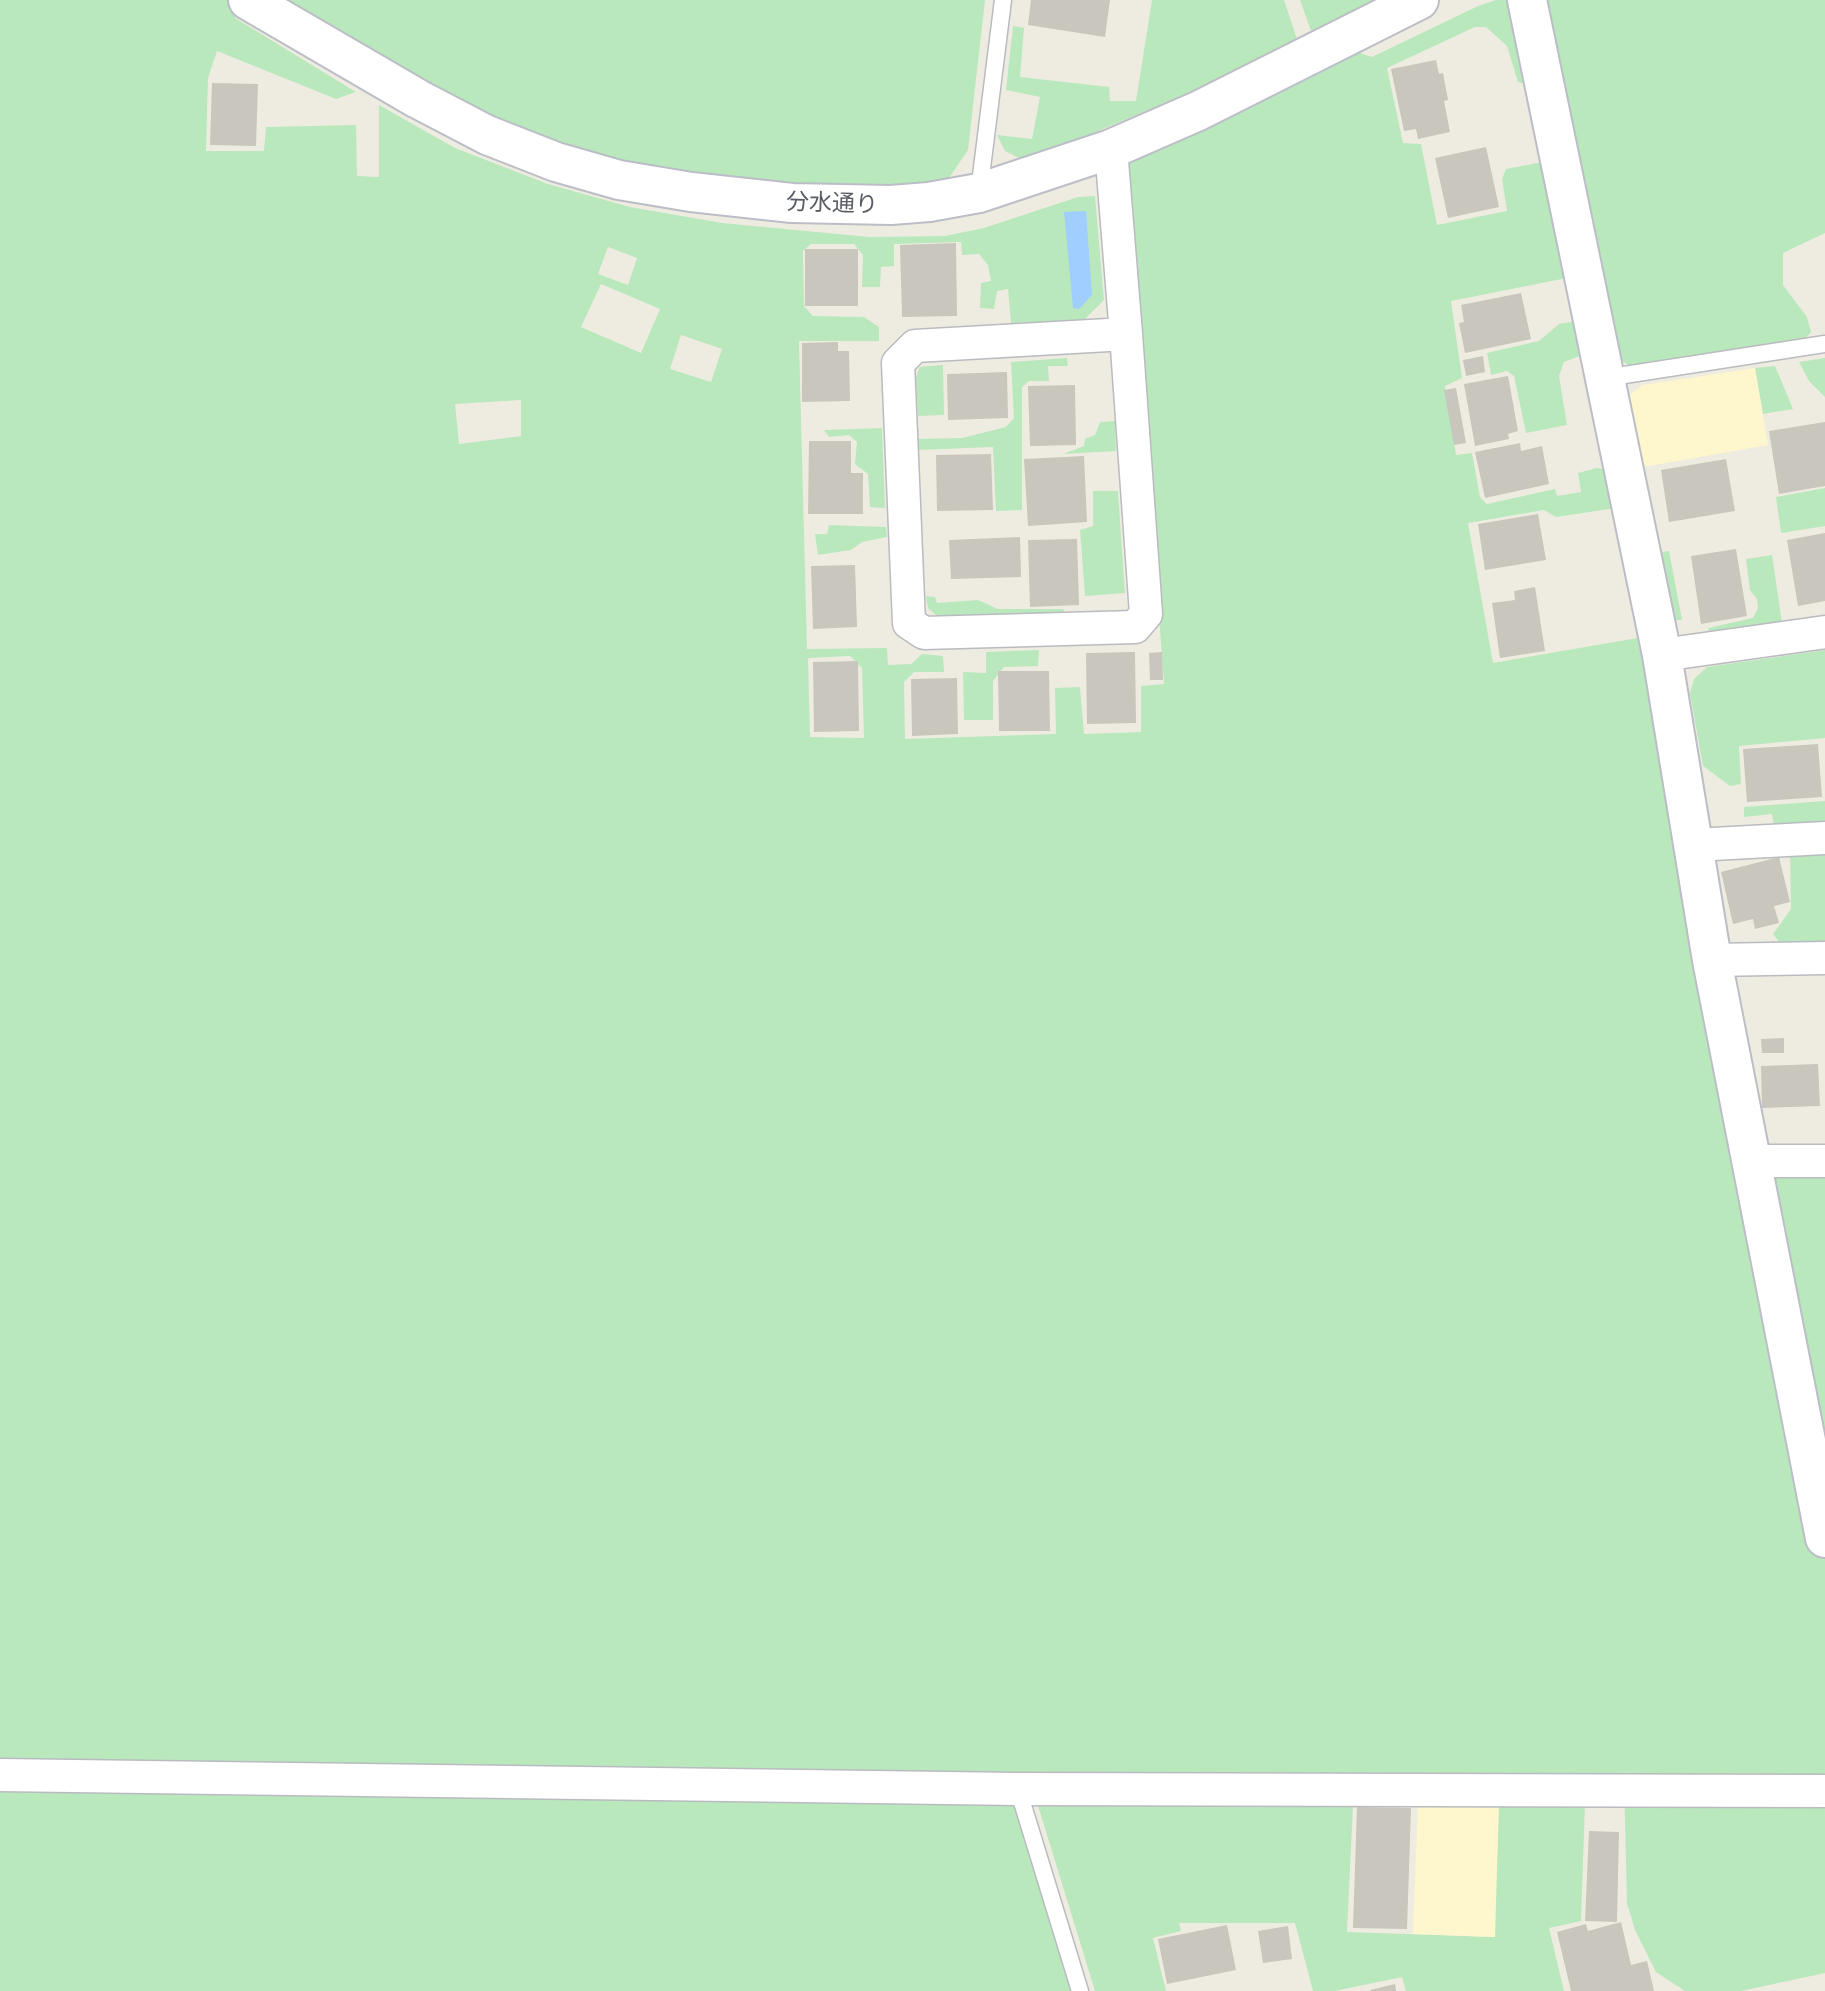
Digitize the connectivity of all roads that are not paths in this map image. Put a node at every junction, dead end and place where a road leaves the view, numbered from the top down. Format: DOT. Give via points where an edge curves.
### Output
graph roads {
  1 [pos="248,0"];
  2 [pos="1003,0"];
  3 [pos="1419,0"];
  4 [pos="1527,0"];
  5 [pos="1111,149"];
  6 [pos="979,192"];
  7 [pos="1126,334"];
  8 [pos="1825,344"];
  9 [pos="1605,378"];
  10 [pos="1825,632"];
  11 [pos="1662,655"];
  12 [pos="1825,838"];
  13 [pos="1694,845"];
  14 [pos="1825,958"];
  15 [pos="1712,960"];
  16 [pos="1752,1161"];
  17 [pos="1825,1161"];
  18 [pos="1825,1538"];
  19 [pos="0,1775"];
  20 [pos="1018,1789"];
  21 [pos="1825,1791"];
  22 [pos="1080,1991"];
  1 -- 6 [label="street, 分水通り" via="487,135 619,180 792,203 891,205"];
  2 -- 6 [label="lane"];
  3 -- 5 [label="street, 分水通り" via="1198,111"];
  4 -- 9 [label="street"];
  5 -- 6 [label="street, 分水通り"];
  5 -- 7 [label="street"];
  7 -- 7 [label="street" via="1146,614 1135,627 924,633 909,623 898,363 915,346"];
  8 -- 9 [label="lane"];
  9 -- 11 [label="street"];
  10 -- 11 [label="street"];
  11 -- 13 [label="street"];
  12 -- 13 [label="street"];
  13 -- 15 [label="street"];
  14 -- 15 [label="street"];
  15 -- 16 [label="street"];
  16 -- 17 [label="street"];
  16 -- 18 [label="street"];
  19 -- 20 [label="street"];
  20 -- 21 [label="street"];
  20 -- 22 [label="lane"];
}
